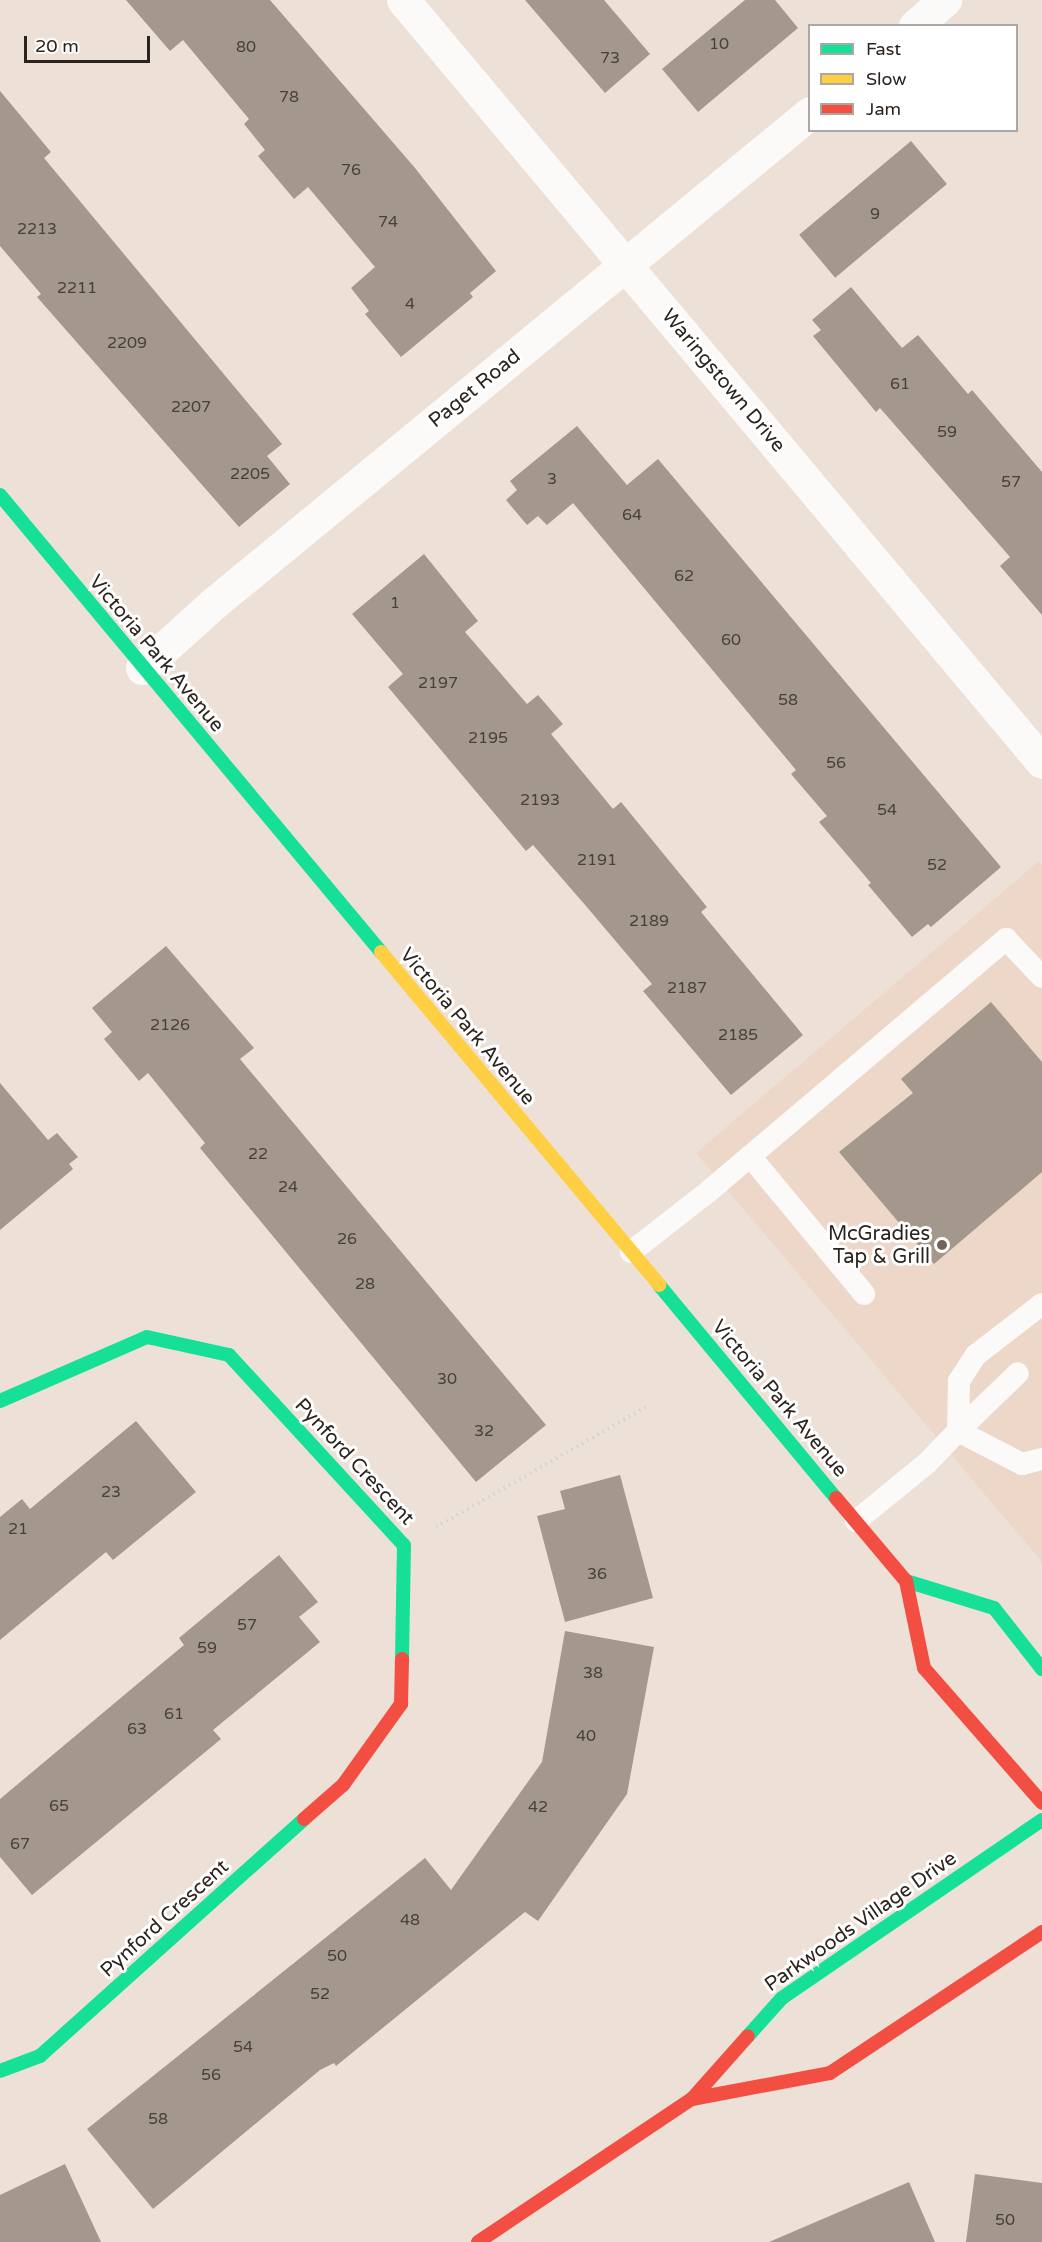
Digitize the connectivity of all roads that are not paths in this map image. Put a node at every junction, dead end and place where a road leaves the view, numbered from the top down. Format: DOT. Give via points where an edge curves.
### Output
graph roads {
  1 [pos="403,0"];
  2 [pos="945,0"];
  3 [pos="917,24"];
  4 [pos="808,115"];
  5 [pos="626,265"];
  6 [pos="0,495"];
  7 [pos="142,668"];
  8 [pos="1042,762"];
  9 [pos="1042,977"];
  10 [pos="750,1156"];
  11 [pos="631,1252"];
  12 [pos="864,1294"];
  13 [pos="1042,1304"];
  14 [pos="1018,1373"];
  15 [pos="0,1401"];
  16 [pos="958,1431"];
  17 [pos="1042,1459"];
  18 [pos="856,1521"];
  19 [pos="906,1581"];
  20 [pos="1042,1669"];
  21 [pos="1042,1803"];
  22 [pos="1042,1820"];
  23 [pos="1042,1932"];
  24 [pos="0,2071"];
  25 [pos="692,2099"];
  26 [pos="477,2242"];
  1 -- 5 [label="street, Waringstown Drive"];
  2 -- 3 [label="street"];
  4 -- 5 [label="street, Paget Road"];
  5 -- 7 [label="street, Paget Road" via="214,603"];
  5 -- 8 [label="street, Waringstown Drive"];
  6 -- 7 [label="main road, Victoria Park Avenue"];
  7 -- 11 [label="main road, Victoria Park Avenue"];
  9 -- 10 [label="lane" via="1006,939"];
  10 -- 11 [label="lane"];
  10 -- 12 [label="lane"];
  11 -- 18 [label="main road, Victoria Park Avenue"];
  13 -- 16 [label="lane" via="976,1355 959,1381"];
  14 -- 16 [label="lane"];
  15 -- 24 [label="main road, Pynford Crescent" via="147,1337 229,1355 404,1545 401,1704 343,1785 40,2056"];
  16 -- 17 [label="lane" via="1022,1464"];
  16 -- 18 [label="lane" via="927,1463"];
  18 -- 19 [label="main road, Victoria Park Avenue"];
  19 -- 20 [label="main road" via="994,1608"];
  19 -- 21 [label="main road, Victoria Park Avenue" via="924,1668"];
  22 -- 25 [label="main road, Parkwoods Village Drive" via="782,1998"];
  23 -- 25 [label="main road, Parkwoods Village Drive" via="830,2073"];
  25 -- 26 [label="main road, Parkwoods Village Drive"];
}
